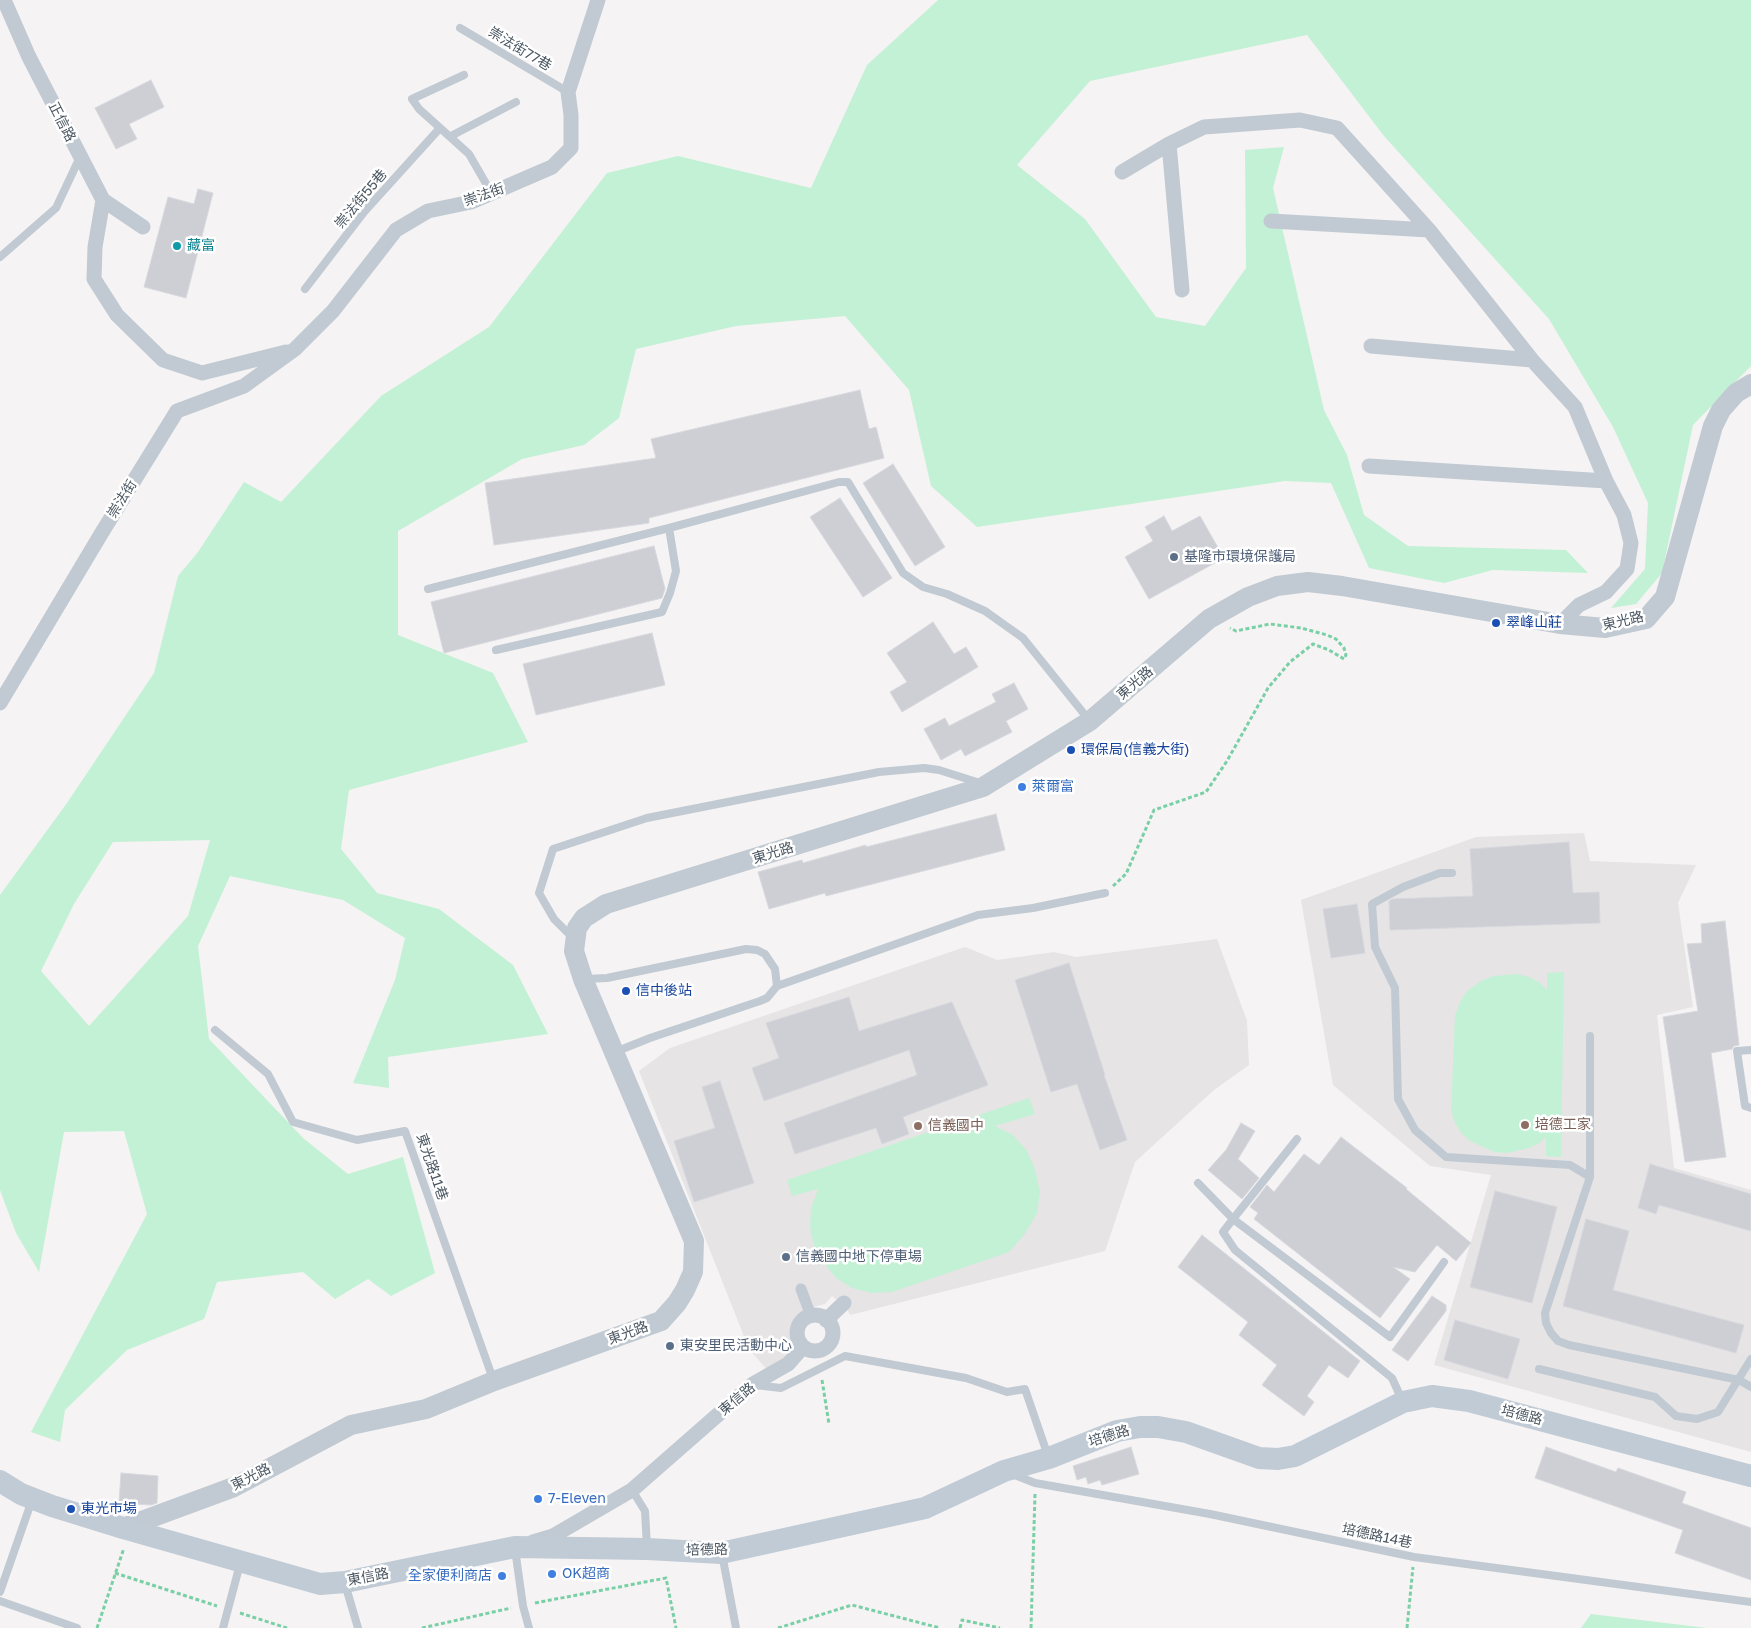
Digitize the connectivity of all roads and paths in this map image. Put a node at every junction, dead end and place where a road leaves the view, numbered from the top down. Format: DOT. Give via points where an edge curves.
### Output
graph roads {
  1 [pos="4,0"];
  2 [pos="598,0"];
  3 [pos="460,28"];
  4 [pos="464,75"];
  5 [pos="568,92"];
  6 [pos="516,102"];
  7 [pos="440,128"];
  8 [pos="451,136"];
  9 [pos="1169,144"];
  10 [pos="80,156"];
  11 [pos="1122,172"];
  12 [pos="492,194"];
  13 [pos="103,200"];
  14 [pos="1272,221"];
  15 [pos="142,227"];
  16 [pos="1429,230"];
  17 [pos="0,257"];
  18 [pos="305,289"];
  19 [pos="1182,290"];
  20 [pos="1371,346"];
  21 [pos="295,350"];
  22 [pos="1532,360"];
  23 [pos="1751,384"];
  24 [pos="1369,466"];
  25 [pos="1606,480"];
  26 [pos="669,528"];
  27 [pos="428,589"];
  28 [pos="1209,619"];
  29 [pos="1560,624"];
  30 [pos="496,650"];
  31 [pos="0,704"];
  32 [pos="1090,721"];
  33 [pos="987,785"];
  34 [pos="1452,873"];
  35 [pos="1105,893"];
  36 [pos="575,939"];
  37 [pos="583,980"];
  38 [pos="777,986"];
  39 [pos="215,1030"];
  40 [pos="1590,1036"];
  41 [pos="1751,1050"];
  42 [pos="615,1052"];
  43 [pos="1751,1108"];
  44 [pos="1297,1139"];
  45 [pos="1590,1177"];
  46 [pos="1198,1183"];
  47 [pos="1233,1219"];
  48 [pos="1444,1262"];
  49 [pos="800,1290"];
  50 [pos="844,1303"];
  51 [pos="811,1316"];
  52 [pos="826,1320"];
  53 [pos="803,1347"];
  54 [pos="1751,1359"];
  55 [pos="820,1369"];
  56 [pos="1539,1369"];
  57 [pos="1739,1380"];
  58 [pos="494,1381"];
  59 [pos="753,1384"];
  60 [pos="1751,1387"];
  61 [pos="1403,1402"];
  62 [pos="829,1424"];
  63 [pos="1049,1458"];
  64 [pos="1004,1471"];
  65 [pos="1751,1476"];
  66 [pos="0,1481"];
  67 [pos="1035,1483"];
  68 [pos="632,1490"];
  69 [pos="33,1499"];
  70 [pos="123,1528"];
  71 [pos="515,1547"];
  72 [pos="647,1548"];
  73 [pos="722,1553"];
  74 [pos="1414,1557"];
  75 [pos="240,1562"];
  76 [pos="115,1573"];
  77 [pos="345,1582"];
  78 [pos="0,1592"];
  79 [pos="0,1601"];
  80 [pos="1751,1602"];
  81 [pos="523,1606"];
  82 [pos="228,1609"];
  83 [pos="77,1628"];
  84 [pos="97,1628"];
  85 [pos="223,1628"];
  86 [pos="287,1628"];
  87 [pos="358,1628"];
  88 [pos="422,1628"];
  89 [pos="529,1628"];
  90 [pos="676,1628"];
  91 [pos="736,1628"];
  92 [pos="778,1628"];
  93 [pos="940,1628"];
  94 [pos="960,1628"];
  95 [pos="1000,1628"];
  96 [pos="1031,1628"];
  97 [pos="1407,1628"];
  1 -- 10 [label="street, 正信路"];
  2 -- 5 [label="street, 崇法街"];
  3 -- 5 [label="lane, 崇法街77巷"];
  4 -- 7 [label="lane" via="412,99"];
  5 -- 12 [label="street, 崇法街" via="571,148 552,167"];
  6 -- 8 [label="lane"];
  7 -- 8 [label="lane"];
  7 -- 18 [label="lane, 崇法街55巷" via="364,212"];
  8 -- 12 [label="lane" via="469,154"];
  9 -- 11 [label="street"];
  9 -- 16 [label="street" via="1204,127 1300,120 1337,128"];
  9 -- 19 [label="street"];
  10 -- 13 [label="street, 正信路"];
  10 -- 17 [label="lane" via="56,208"];
  12 -- 21 [label="street, 崇法街" via="428,211 396,230 333,311"];
  13 -- 15 [label="street, 正信路"];
  13 -- 21 [label="street" via="95,247 94,279 117,315 163,360 202,373"];
  14 -- 16 [label="street"];
  16 -- 22 [label="street"];
  20 -- 22 [label="street"];
  21 -- 31 [label="street, 崇法街" via="244,386 177,410"];
  22 -- 25 [label="street" via="1575,407"];
  23 -- 29 [label="street, 東光路" via="1736,393 1721,410 1713,426 1665,597 1646,619 1605,628"];
  24 -- 25 [label="street"];
  25 -- 29 [label="street" via="1624,515 1631,544 1627,568 1606,592 1579,605"];
  26 -- 27 [label="lane"];
  26 -- 30 [label="lane" via="676,571 662,612"];
  26 -- 32 [label="lane" via="848,482 903,573 922,587 947,594 985,612 1023,638"];
  28 -- 29 [label="street, 東光路" via="1248,597 1277,586 1308,582"];
  28 -- 32 [label="street, 東光路"];
  28 -- 35 [label="path" via="1236,631 1270,624 1301,628 1336,639 1346,655 1344,659 1314,644 1290,662 1268,688 1206,792 1154,810 1126,874"];
  32 -- 33 [label="street, 東光路"];
  33 -- 36 [label="street, 東光路" via="606,904 584,918"];
  33 -- 36 [label="lane" via="924,768 880,772 647,818 554,849 538,893 554,919"];
  34 -- 45 [label="lane" via="1440,873 1403,887 1372,904 1375,947 1395,988 1398,1099 1415,1130 1446,1157 1570,1165"];
  35 -- 38 [label="lane" via="978,915"];
  36 -- 37 [label="street, 東光路" via="574,952"];
  37 -- 38 [label="lane" via="608,978 746,949 765,954 775,969"];
  37 -- 42 [label="street, 東光路"];
  38 -- 42 [label="lane" via="760,1001"];
  39 -- 58 [label="lane, 東光路11巷" via="268,1074 293,1122 357,1140 405,1130"];
  40 -- 45 [label="lane"];
  41 -- 43 [label="lane" via="1737,1051 1745,1106"];
  42 -- 58 [label="street, 東光路" via="694,1241 693,1272 677,1303 661,1321"];
  44 -- 47 [label="lane"];
  45 -- 57 [label="lane" via="1545,1313 1551,1333 1569,1345"];
  46 -- 47 [label="lane"];
  47 -- 48 [label="lane" via="1390,1338"];
  47 -- 61 [label="lane" via="1224,1232 1236,1250 1392,1378"];
  49 -- 51 [label="street"];
  50 -- 52 [label="street"];
  51 -- 52 [label="street"];
  51 -- 53 [label="street" via="798,1326 797,1337"];
  52 -- 53 [label="street" via="833,1335 828,1345 819,1351"];
  53 -- 59 [label="street, 東信路" via="788,1364"];
  54 -- 57 [label="lane"];
  55 -- 59 [label="lane" via="781,1388"];
  55 -- 62 [label="path"];
  55 -- 63 [label="lane" via="845,1356 966,1378 1007,1392 1025,1388"];
  56 -- 57 [label="lane" via="1655,1397 1676,1416 1697,1419 1718,1412"];
  57 -- 60 [label="lane"];
  58 -- 70 [label="street, 東光路" via="426,1409 351,1425 234,1487"];
  59 -- 68 [label="street, 東信路"];
  61 -- 63 [label="main road, 培德路" via="1294,1456 1258,1458 1186,1432 1140,1427 1117,1431"];
  61 -- 65 [label="main road, 培德路" via="1432,1396 1469,1401"];
  63 -- 64 [label="main road, 培德路"];
  64 -- 67 [label="lane, 培德路14巷"];
  64 -- 73 [label="main road, 培德路" via="925,1508"];
  66 -- 69 [label="main road, 東信路"];
  67 -- 74 [label="lane, 培德路14巷" via="1210,1514"];
  67 -- 96 [label="path"];
  68 -- 71 [label="street, 東信路" via="553,1536"];
  68 -- 72 [label="lane" via="645,1511"];
  69 -- 70 [label="main road, 東信路"];
  69 -- 78 [label="lane"];
  70 -- 75 [label="main road, 東信路"];
  70 -- 76 [label="path" via="128,1535"];
  71 -- 72 [label="main road, 培德路"];
  71 -- 77 [label="main road, 東信路"];
  71 -- 81 [label="lane"];
  72 -- 73 [label="main road, 培德路"];
  73 -- 91 [label="lane"];
  74 -- 80 [label="lane, 培德路14巷"];
  74 -- 97 [label="path"];
  75 -- 77 [label="main road, 東信路" via="320,1584"];
  75 -- 82 [label="lane"];
  76 -- 82 [label="path"];
  76 -- 84 [label="path"];
  77 -- 87 [label="lane"];
  79 -- 83 [label="lane"];
  81 -- 88 [label="path"];
  81 -- 89 [label="lane"];
  81 -- 90 [label="path" via="666,1578"];
  82 -- 85 [label="lane"];
  82 -- 86 [label="path"];
  92 -- 93 [label="path" via="852,1605"];
  94 -- 95 [label="path" via="962,1620"];
}
